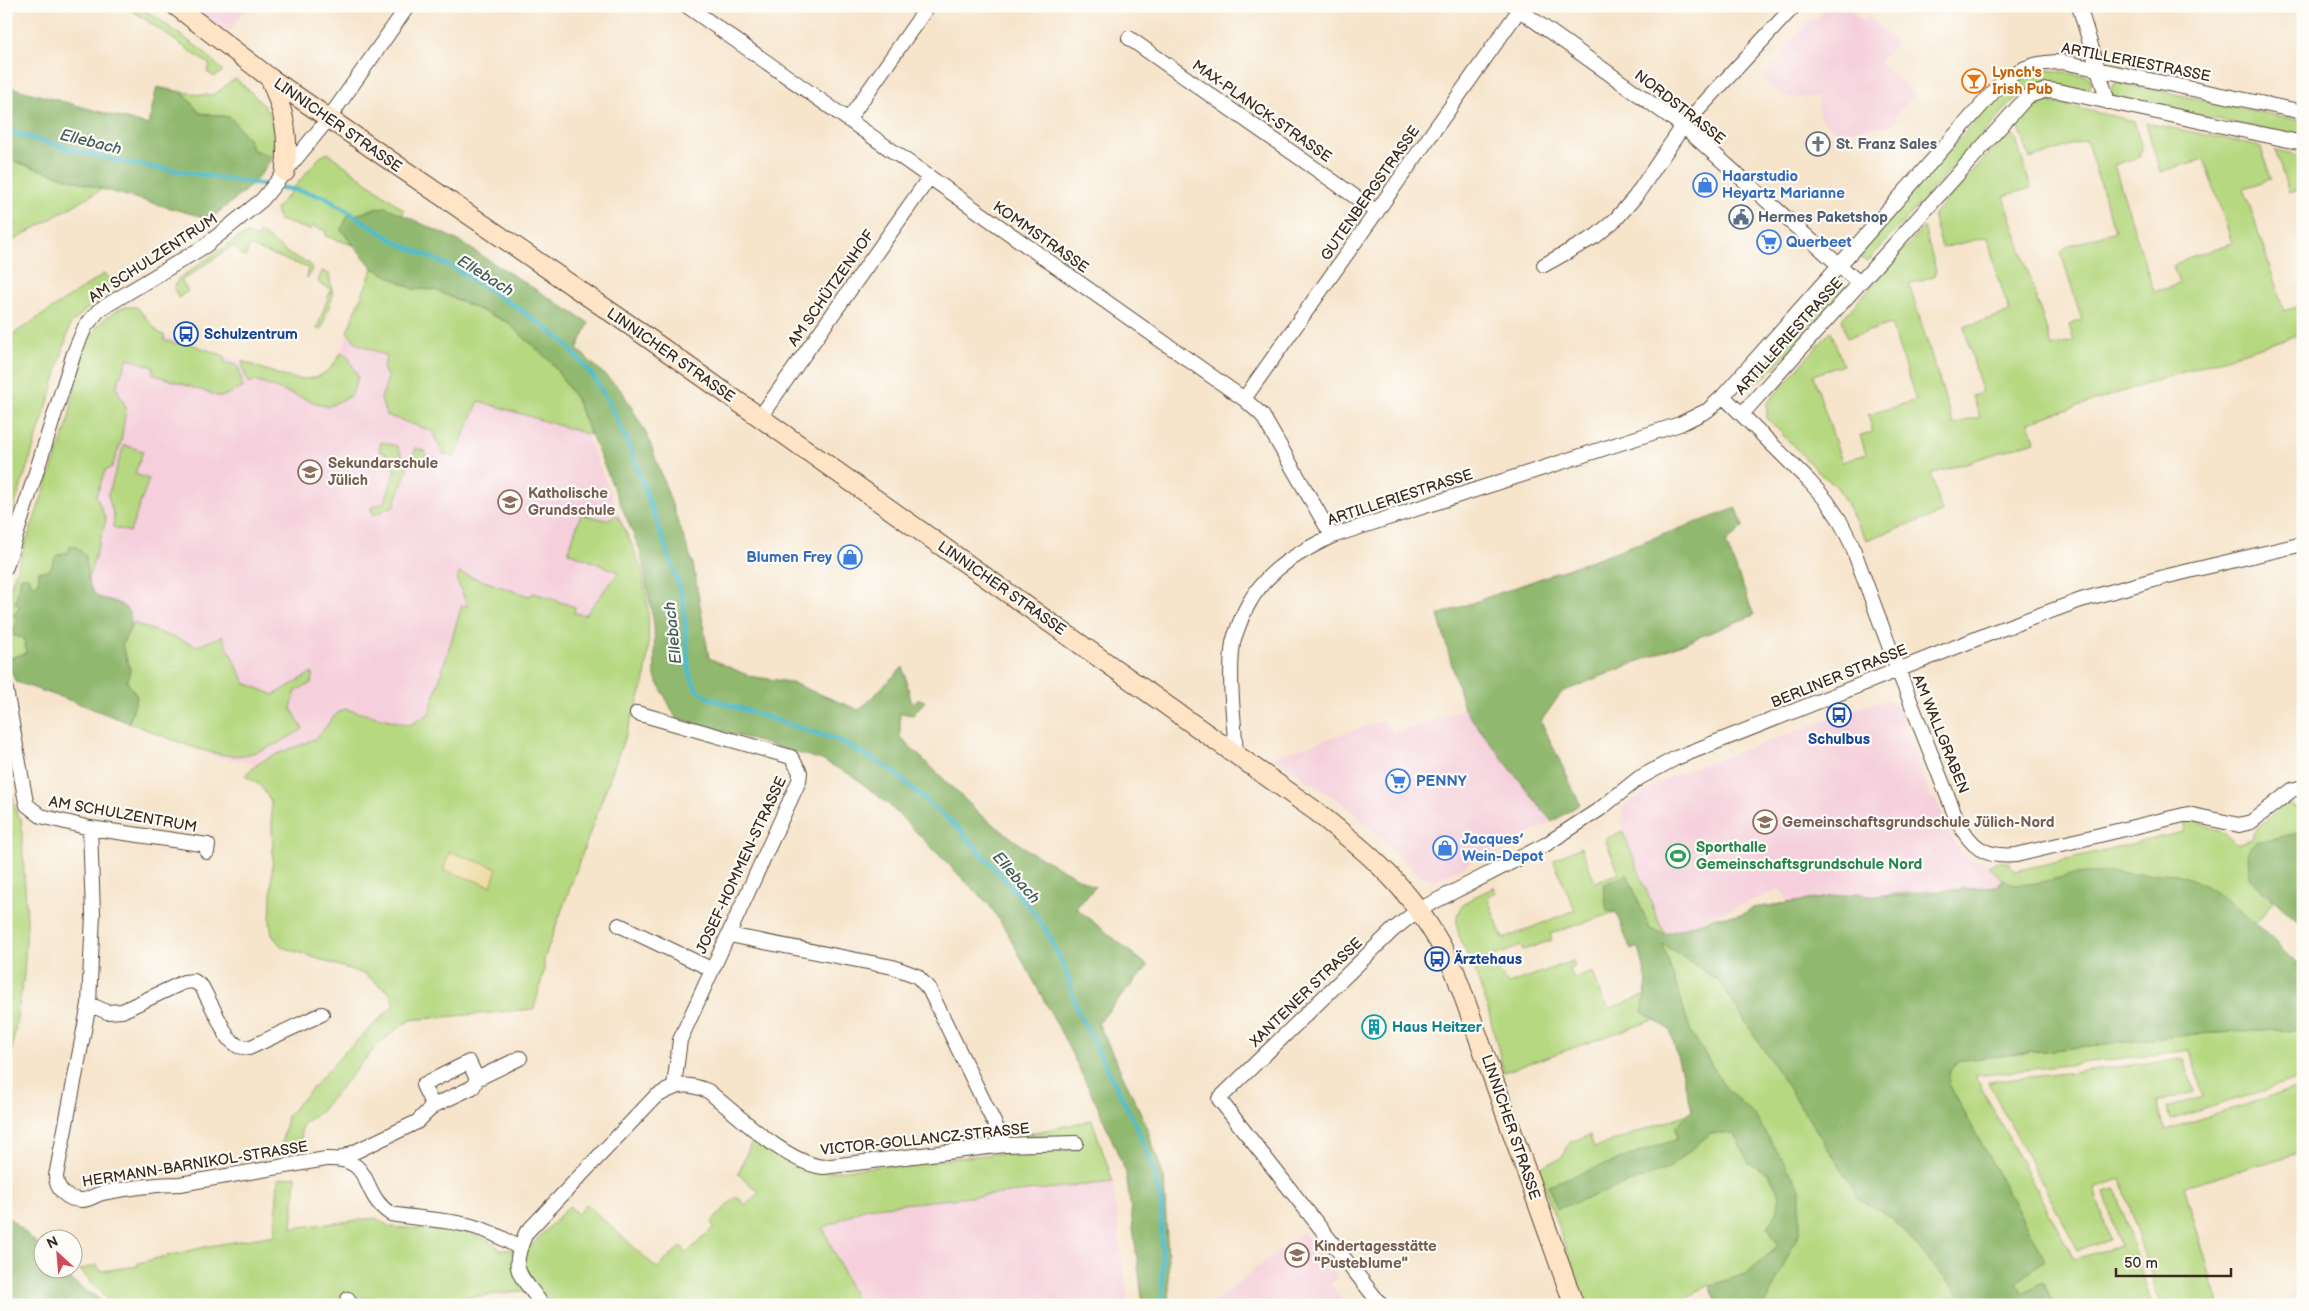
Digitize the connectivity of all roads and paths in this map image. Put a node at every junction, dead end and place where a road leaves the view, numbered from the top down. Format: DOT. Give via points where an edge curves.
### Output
graph roads {
  1 [pos="176,6"];
  2 [pos="408,6"];
  3 [pos="687,6"];
  4 [pos="928,6"];
  5 [pos="1794,6"];
  6 [pos="2079,6"];
  7 [pos="1518,8"];
  8 [pos="1130,38"];
  9 [pos="2098,69"];
  10 [pos="270,78"];
  11 [pos="2108,102"];
  12 [pos="2303,112"];
  13 [pos="329,118"];
  14 [pos="848,120"];
  15 [pos="1683,126"];
  16 [pos="2303,143"];
  17 [pos="282,175"];
  18 [pos="929,178"];
  19 [pos="1377,212"];
  20 [pos="1544,266"];
  21 [pos="1839,266"];
  22 [pos="1858,282"];
  23 [pos="1723,396"];
  24 [pos="1244,399"];
  25 [pos="1742,414"];
  26 [pos="760,417"];
  27 [pos="1332,536"];
  28 [pos="2303,544"];
  29 [pos="6,567"];
  30 [pos="1898,670"];
  31 [pos="6,690"];
  32 [pos="637,713"];
  33 [pos="1236,754"];
  34 [pos="2303,787"];
  35 [pos="90,828"];
  36 [pos="207,852"];
  37 [pos="1418,910"];
  38 [pos="619,925"];
  39 [pos="729,935"];
  40 [pos="711,969"];
  41 [pos="89,1004"];
  42 [pos="322,1014"];
  43 [pos="520,1058"];
  44 [pos="477,1079"];
  45 [pos="674,1086"];
  46 [pos="433,1106"];
  47 [pos="1076,1144"];
  48 [pos="1005,1145"];
  49 [pos="342,1158"];
  50 [pos="519,1248"];
  51 [pos="542,1305"];
  52 [pos="1381,1305"];
  53 [pos="1574,1305"];
  1 -- 10 [label="main road, LINNICHER STRASSE"];
  2 -- 13 [label="street, AM SCHULZENTRUM"];
  3 -- 14 [label="street, KOMMSTRASSE"];
  4 -- 14 [label="street"];
  5 -- 15 [label="street"];
  6 -- 9 [label="street"];
  7 -- 15 [label="street, NORDSTRASSE"];
  7 -- 19 [label="street, GUTENBERGSTRASSE"];
  8 -- 19 [label="street, MAX-PLANCK-STRASSE"];
  9 -- 11 [label="street"];
  9 -- 12 [label="street, ARTILLERIESTRASSE"];
  9 -- 21 [label="street, ARTILLERIESTRASSE" via="2044,62 2015,71"];
  10 -- 13 [label="main road, LINNICHER STRASSE"];
  10 -- 17 [label="main road" via="286,126 287,154"];
  11 -- 16 [label="street, ARTILLERIESTRASSE"];
  11 -- 22 [label="street, ARTILLERIESTRASSE" via="2047,90 2028,96"];
  13 -- 17 [label="street, AM SCHULZENTRUM"];
  13 -- 26 [label="main road, LINNICHER STRASSE"];
  14 -- 18 [label="street, KOMMSTRASSE"];
  15 -- 20 [label="street" via="1635,198 1616,220 1596,236"];
  15 -- 21 [label="street, NORDSTRASSE"];
  17 -- 29 [label="street, AM SCHULZENTRUM" via="249,212 200,250 99,310 85,327"];
  18 -- 24 [label="street, KOMMSTRASSE"];
  18 -- 26 [label="street, AM SCHÜTZENHOF"];
  19 -- 24 [label="street, GUTENBERGSTRASSE"];
  21 -- 22 [label="street, ARTILLERIESTRASSE"];
  21 -- 23 [label="street, ARTILLERIESTRASSE"];
  22 -- 25 [label="street, ARTILLERIESTRASSE"];
  23 -- 25 [label="street, ARTILLERIESTRASSE"];
  23 -- 27 [label="street, ARTILLERIESTRASSE" via="1708,410 1680,424"];
  24 -- 27 [label="street, KOMMSTRASSE" via="1262,415"];
  25 -- 30 [label="street, AM WALLGRABEN" via="1815,488 1839,519"];
  26 -- 33 [label="main road, LINNICHER STRASSE"];
  27 -- 33 [label="street, ARTILLERIESTRASSE" via="1297,553 1268,576 1246,607 1233,642"];
  28 -- 30 [label="street, BERLINER STRASSE" via="2081,600"];
  30 -- 34 [label="street, AM WALLGRABEN" via="1963,831 1969,841 1992,856 2016,855 2188,814 2238,825 2251,822 2292,790"];
  30 -- 37 [label="street, BERLINER STRASSE" via="1676,758 1640,778 1546,845"];
  31 -- 35 [label="street, AM SCHULZENTRUM" via="27,805 41,816"];
  32 -- 39 [label="street, JOSEF-HOMMEN-STRASSE" via="791,758 800,772 799,781"];
  33 -- 37 [label="main road, LINNICHER STRASSE" via="1317,812 1380,865"];
  35 -- 36 [label="street, AM SCHULZENTRUM" via="208,845"];
  35 -- 41 [label="street, HERMANN-BARNIKOL-STRASSE" via="93,914"];
  37 -- 52 [label="street, XANTENER STRASSE" via="1393,930 1219,1099"];
  37 -- 53 [label="main road, LINNICHER STRASSE" via="1439,940 1455,972"];
  38 -- 40 [label="street, JOSEF-HOMMEN-STRASSE"];
  39 -- 40 [label="street, JOSEF-HOMMEN-STRASSE"];
  39 -- 48 [label="street" via="893,966 917,976 929,989"];
  40 -- 45 [label="street, JOSEF-HOMMEN-STRASSE" via="680,1040"];
  41 -- 42 [label="street" via="107,1012 122,1011 184,982 194,981 202,987 228,1038 238,1046 249,1048"];
  41 -- 49 [label="street, HERMANN-BARNIKOL-STRASSE" via="56,1176 60,1190 71,1198 82,1201 100,1194 159,1184 180,1184"];
  43 -- 44 [label="street, HERMANN-BARNIKOL-STRASSE"];
  44 -- 46 [label="street, HERMANN-BARNIKOL-STRASSE" via="473,1087"];
  44 -- 46 [label="street" via="469,1062 423,1085"];
  45 -- 48 [label="street, VICTOR-GOLLANCZ-STRASSE" via="693,1084 708,1091 773,1143 809,1165 822,1167"];
  45 -- 50 [label="street" via="655,1097 526,1232"];
  46 -- 49 [label="street, HERMANN-BARNIKOL-STRASSE" via="417,1122"];
  47 -- 48 [label="street, VICTOR-GOLLANCZ-STRASSE"];
  49 -- 50 [label="street" via="359,1167 376,1199 391,1214 480,1227"];
  50 -- 51 [label="street" via="517,1264 521,1278"];
}
